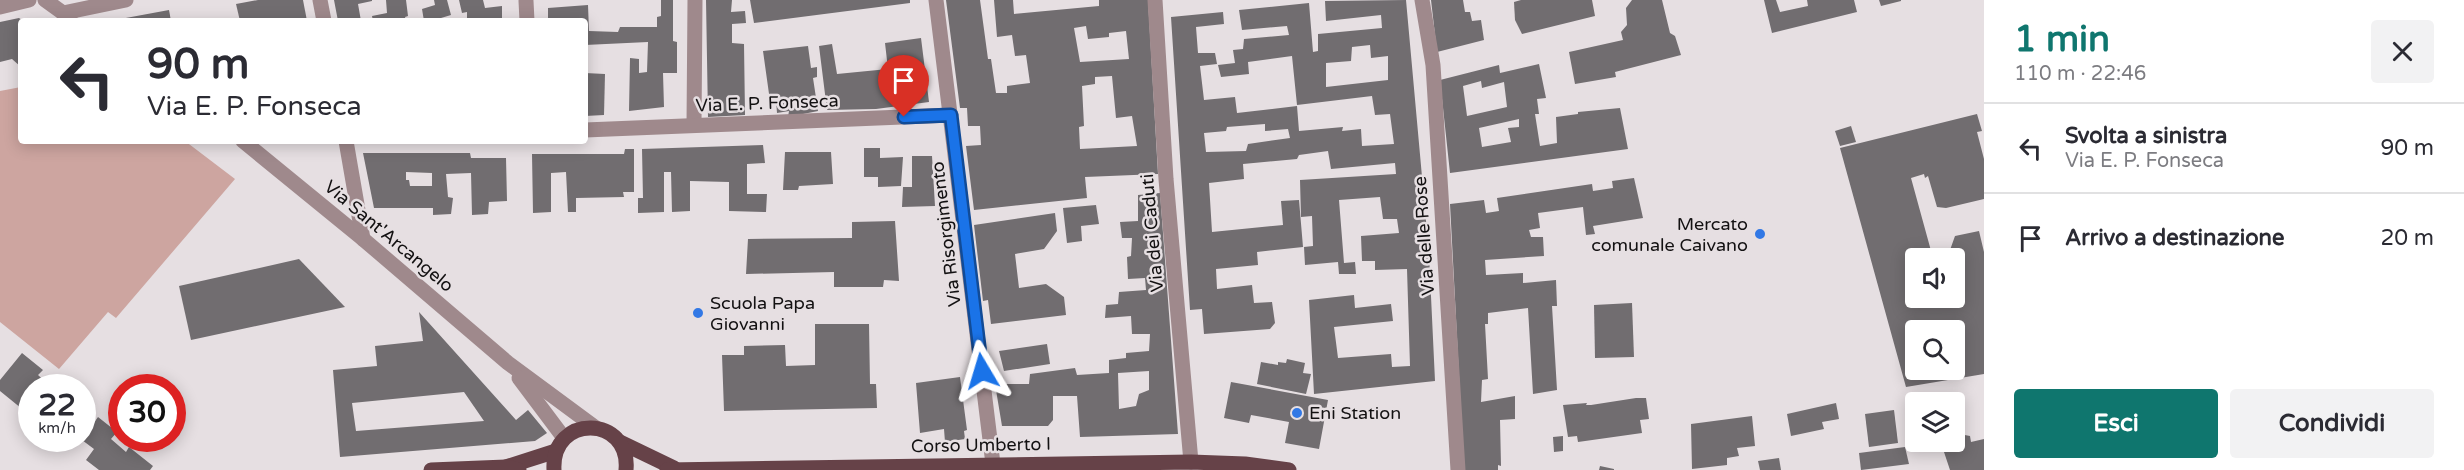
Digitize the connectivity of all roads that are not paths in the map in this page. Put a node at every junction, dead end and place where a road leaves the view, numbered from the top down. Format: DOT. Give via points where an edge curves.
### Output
graph roads {
  1 [pos="29,0"];
  2 [pos="45,0"];
  3 [pos="125,0"];
  4 [pos="320,0"];
  5 [pos="695,0"];
  6 [pos="936,0"];
  7 [pos="1155,0"];
  8 [pos="1422,0"];
  9 [pos="526,1"];
  10 [pos="0,7"];
  11 [pos="69,17"];
  12 [pos="323,18"];
  13 [pos="527,18"];
  14 [pos="951,115"];
  15 [pos="694,125"];
  16 [pos="588,130"];
  17 [pos="247,144"];
  18 [pos="347,144"];
  19 [pos="363,239"];
  20 [pos="508,363"];
  21 [pos="596,428"];
  22 [pos="620,442"];
  23 [pos="560,445"];
  24 [pos="1191,462"];
  25 [pos="1003,466"];
  26 [pos="513,469"];
  27 [pos="670,469"];
  28 [pos="785,469"];
  29 [pos="1282,469"];
  30 [pos="431,470"];
  31 [pos="554,470"];
  32 [pos="626,470"];
  33 [pos="1458,470"];
  1 -- 10 [label="street"];
  2 -- 11 [label="street"];
  3 -- 11 [label="street"];
  4 -- 12 [label="street"];
  5 -- 15 [label="street"];
  6 -- 14 [label="street, Via Risorgimento"];
  7 -- 24 [label="street, Via dei Caduti"];
  8 -- 33 [label="street, Via delle Rose" via="1433,65"];
  9 -- 13 [label="street"];
  14 -- 15 [label="street, Via E. P. Fonseca"];
  14 -- 25 [label="street, Via Risorgimento"];
  15 -- 16 [label="street, Via E. P. Fonseca"];
  17 -- 19 [label="street, Via Sant'Arcangelo"];
  18 -- 19 [label="street"];
  19 -- 20 [label="street, Via Sant'Arcangelo"];
  20 -- 21 [label="street"];
  20 -- 23 [label="street"];
  21 -- 22 [label="main road, Corso Umberto I"];
  21 -- 23 [label="main road" via="579,429"];
  22 -- 27 [label="main road, Corso Umberto I"];
  22 -- 32 [label="main road"];
  23 -- 26 [label="main road"];
  23 -- 31 [label="main road"];
  24 -- 25 [label="main road, Corso Umberto I"];
  24 -- 29 [label="main road, Corso Umberto I"];
  25 -- 28 [label="main road, Corso Umberto I"];
  26 -- 30 [label="main road"];
  27 -- 28 [label="main road, Corso Umberto I"];
}
